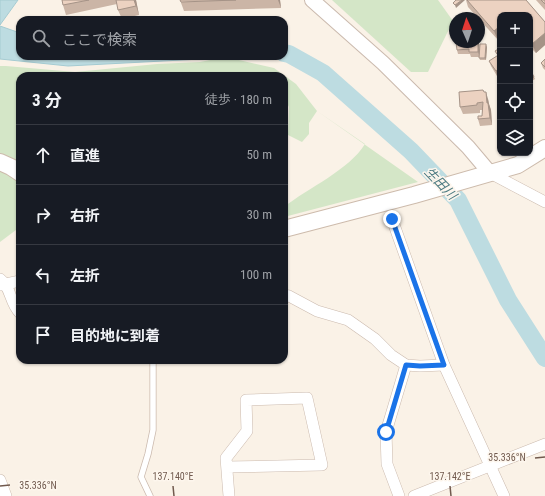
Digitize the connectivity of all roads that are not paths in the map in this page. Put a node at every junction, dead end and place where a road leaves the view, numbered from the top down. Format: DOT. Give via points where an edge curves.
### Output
graph roads {
  1 [pos="312,0"];
  2 [pos="545,148"];
  3 [pos="0,162"];
  4 [pos="16,170"];
  5 [pos="490,173"];
  6 [pos="545,202"];
  7 [pos="392,219"];
  8 [pos="288,228"];
  9 [pos="16,281"];
  10 [pos="2,282"];
  11 [pos="288,296"];
  12 [pos="16,308"];
  13 [pos="153,364"];
  14 [pos="406,365"];
  15 [pos="444,365"];
  16 [pos="545,444"];
  17 [pos="490,466"];
  18 [pos="227,467"];
  19 [pos="0,480"];
  20 [pos="6,496"];
  21 [pos="150,496"];
  22 [pos="230,496"];
  23 [pos="400,496"];
  24 [pos="414,496"];
  25 [pos="504,496"];
  1 -- 5 [label="street" via="383,63 468,147"];
  2 -- 5 [label="main road" via="518,165"];
  3 -- 4 [label="main road"];
  5 -- 6 [label="street"];
  5 -- 8 [label="main road"];
  7 -- 15 [label="street"];
  9 -- 10 [label="street"];
  10 -- 12 [label="street"];
  11 -- 14 [label="street" via="317,311 348,320"];
  13 -- 21 [label="lane" via="153,430 141,477"];
  14 -- 15 [label="street"];
  14 -- 23 [label="street" via="386,432 387,464"];
  15 -- 17 [label="street"];
  16 -- 17 [label="street"];
  17 -- 24 [label="street"];
  17 -- 25 [label="street"];
  18 -- 18 [label="street" via="226,458 247,431 246,400 307,398 322,465"];
  18 -- 22 [label="street"];
  19 -- 20 [label="street"];
}
